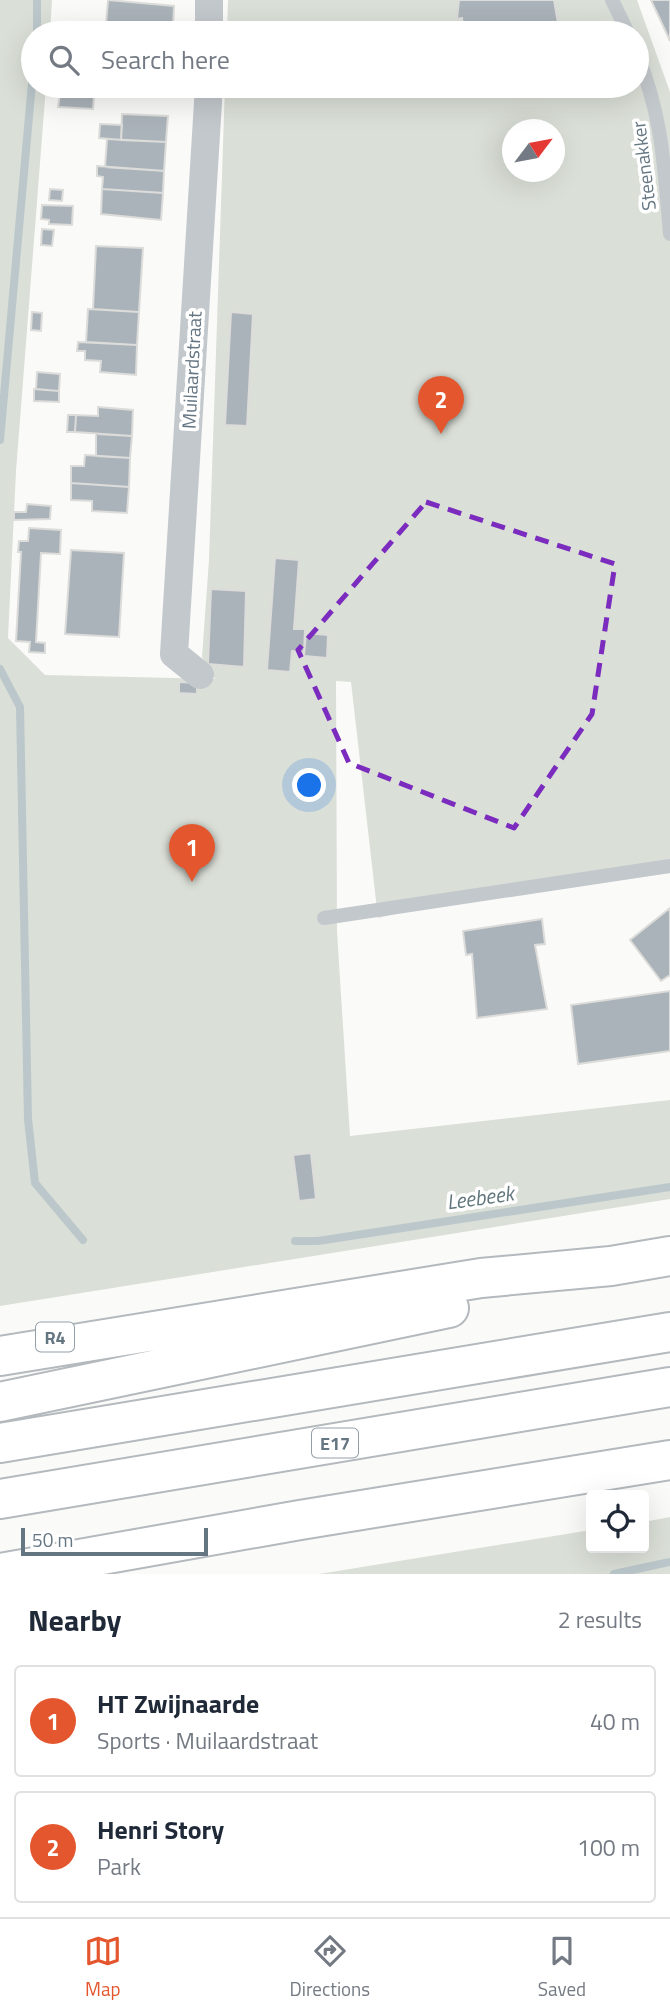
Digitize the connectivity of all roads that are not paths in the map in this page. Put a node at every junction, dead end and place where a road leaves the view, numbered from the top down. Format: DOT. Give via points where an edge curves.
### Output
graph roads {
  1 [pos="209,0"];
  2 [pos="612,0"];
  3 [pos="209,21"];
  4 [pos="622,21"];
  5 [pos="649,90"];
  6 [pos="208,98"];
  7 [pos="670,234"];
  8 [pos="200,675"];
  9 [pos="670,866"];
  10 [pos="324,918"];
  11 [pos="670,1256"];
  12 [pos="611,1266"];
  13 [pos="670,1332"];
  14 [pos="111,1337"];
  15 [pos="0,1338"];
  16 [pos="0,1356"];
  17 [pos="670,1387"];
  18 [pos="0,1402"];
  19 [pos="0,1443"];
  20 [pos="670,1460"];
  21 [pos="0,1499"];
  22 [pos="300,1520"];
  23 [pos="0,1546"];
  24 [pos="0,1573"];
  1 -- 3 [label="street"];
  2 -- 4 [label="lane"];
  5 -- 7 [label="lane, Steenakker" via="662,130"];
  6 -- 8 [label="street, Muilaardstraat" via="163,656"];
  9 -- 10 [label="lane"];
  11 -- 12 [label="highway"];
  12 -- 14 [label="highway" via="481,1278"];
  12 -- 18 [label="highway" via="471,1303"];
  13 -- 19 [label="highway"];
  14 -- 15 [label="highway, R4"];
  14 -- 16 [label="highway"];
  17 -- 21 [label="highway, E17"];
  20 -- 22 [label="highway"];
  22 -- 23 [label="highway"];
  22 -- 24 [label="highway"];
}
